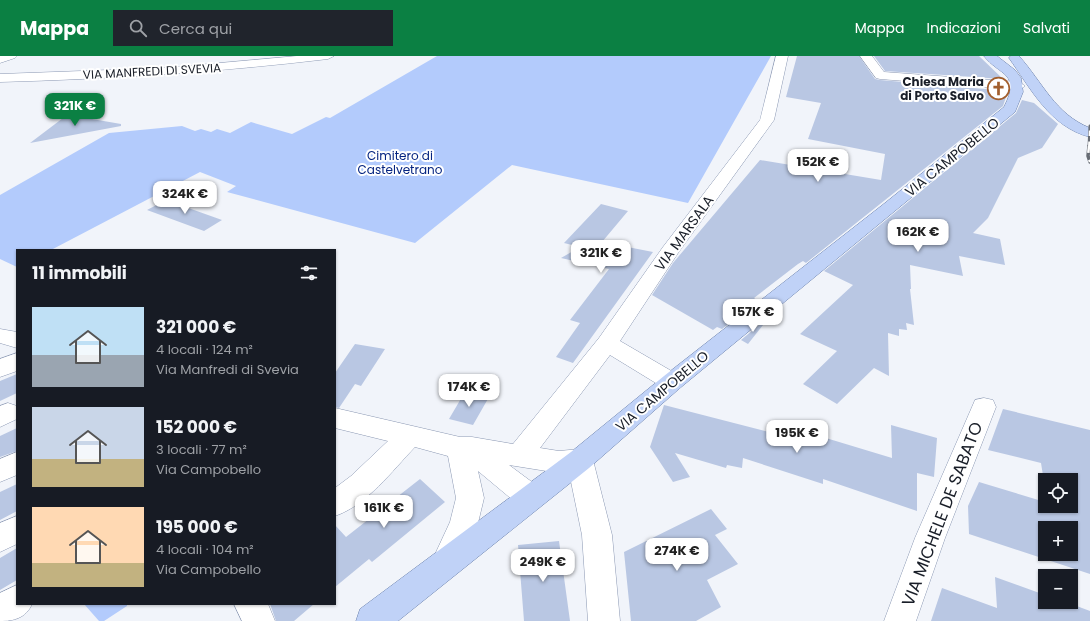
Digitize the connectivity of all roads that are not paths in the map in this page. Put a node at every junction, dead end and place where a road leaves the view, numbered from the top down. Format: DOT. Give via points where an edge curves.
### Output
graph roads {
  1 [pos="11,56"];
  2 [pos="328,56"];
  3 [pos="782,56"];
  4 [pos="866,56"];
  5 [pos="990,56"];
  6 [pos="1013,56"];
  7 [pos="0,60"];
  8 [pos="0,78"];
  9 [pos="1019,86"];
  10 [pos="1090,133"];
  11 [pos="0,336"];
  12 [pos="16,340"];
  13 [pos="607,343"];
  14 [pos="16,361"];
  15 [pos="0,369"];
  16 [pos="672,382"];
  17 [pos="984,406"];
  18 [pos="336,418"];
  19 [pos="410,436"];
  20 [pos="460,448"];
  21 [pos="519,456"];
  22 [pos="580,460"];
  23 [pos="16,463"];
  24 [pos="0,471"];
  25 [pos="530,497"];
  26 [pos="336,503"];
  27 [pos="16,530"];
  28 [pos="0,538"];
  29 [pos="446,563"];
  30 [pos="16,602"];
  31 [pos="251,605"];
  32 [pos="0,611"];
  33 [pos="259,621"];
  34 [pos="372,621"];
  35 [pos="604,621"];
  36 [pos="900,621"];
  1 -- 7 [label="street"];
  2 -- 8 [label="street, VIA MANFREDI DI SVEVIA" via="173,71"];
  3 -- 13 [label="street, VIA MARSALA" via="768,120 670,251"];
  4 -- 9 [label="street" via="880,75"];
  5 -- 9 [label="main road" via="1013,74"];
  6 -- 10 [label="main road" via="1027,70 1042,98 1052,109 1070,124"];
  9 -- 16 [label="main road, VIA CAMPOBELLO" via="1010,109 991,126"];
  11 -- 12 [label="street"];
  13 -- 16 [label="street"];
  13 -- 21 [label="street, VIA MARSALA"];
  14 -- 15 [label="street"];
  16 -- 22 [label="main road, VIA CAMPOBELLO"];
  17 -- 36 [label="street, VIA MICHELE DE SABATO" via="930,538"];
  18 -- 19 [label="street"];
  19 -- 20 [label="street"];
  19 -- 26 [label="street" via="361,484"];
  20 -- 21 [label="street"];
  20 -- 25 [label="street" via="481,458"];
  20 -- 29 [label="street" via="470,498 464,523"];
  21 -- 22 [label="street" via="559,462"];
  22 -- 25 [label="main road, VIA CAMPOBELLO"];
  22 -- 35 [label="street" via="597,535"];
  23 -- 24 [label="street"];
  25 -- 29 [label="main road, VIA CAMPOBELLO"];
  27 -- 28 [label="street"];
  29 -- 34 [label="main road, VIA CAMPOBELLO"];
  30 -- 32 [label="street"];
  31 -- 33 [label="street"];
}
